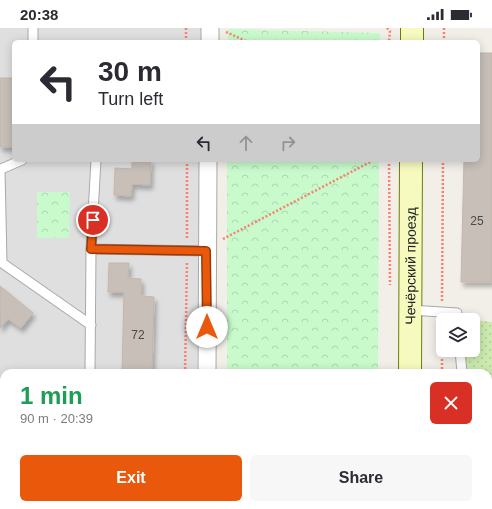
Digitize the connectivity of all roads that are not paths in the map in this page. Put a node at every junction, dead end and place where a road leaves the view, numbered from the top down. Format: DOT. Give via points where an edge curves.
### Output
graph roads {
  1 [pos="33,28"];
  2 [pos="412,28"];
  3 [pos="217,30"];
  4 [pos="33,40"];
  5 [pos="211,40"];
  6 [pos="412,40"];
  7 [pos="17,162"];
  8 [pos="96,162"];
  9 [pos="208,162"];
  10 [pos="411,162"];
  11 [pos="0,169"];
  12 [pos="213,246"];
  13 [pos="91,249"];
  14 [pos="410,310"];
  15 [pos="457,313"];
  16 [pos="91,325"];
  17 [pos="461,357"];
  18 [pos="90,369"];
  19 [pos="207,369"];
  20 [pos="410,369"];
  21 [pos="462,369"];
  1 -- 4 [label="lane"];
  2 -- 6 [label="main road"];
  3 -- 5 [label="street"];
  7 -- 11 [label="lane"];
  8 -- 13 [label="lane"];
  9 -- 12 [label="street"];
  10 -- 14 [label="main road, Чечёрский проезд"];
  11 -- 16 [label="lane" via="2,262"];
  12 -- 13 [label="lane" via="187,251"];
  12 -- 19 [label="street"];
  13 -- 16 [label="lane"];
  14 -- 15 [label="lane"];
  14 -- 20 [label="main road, Чечёрский проезд"];
  16 -- 18 [label="lane"];
  17 -- 21 [label="lane"];
}
